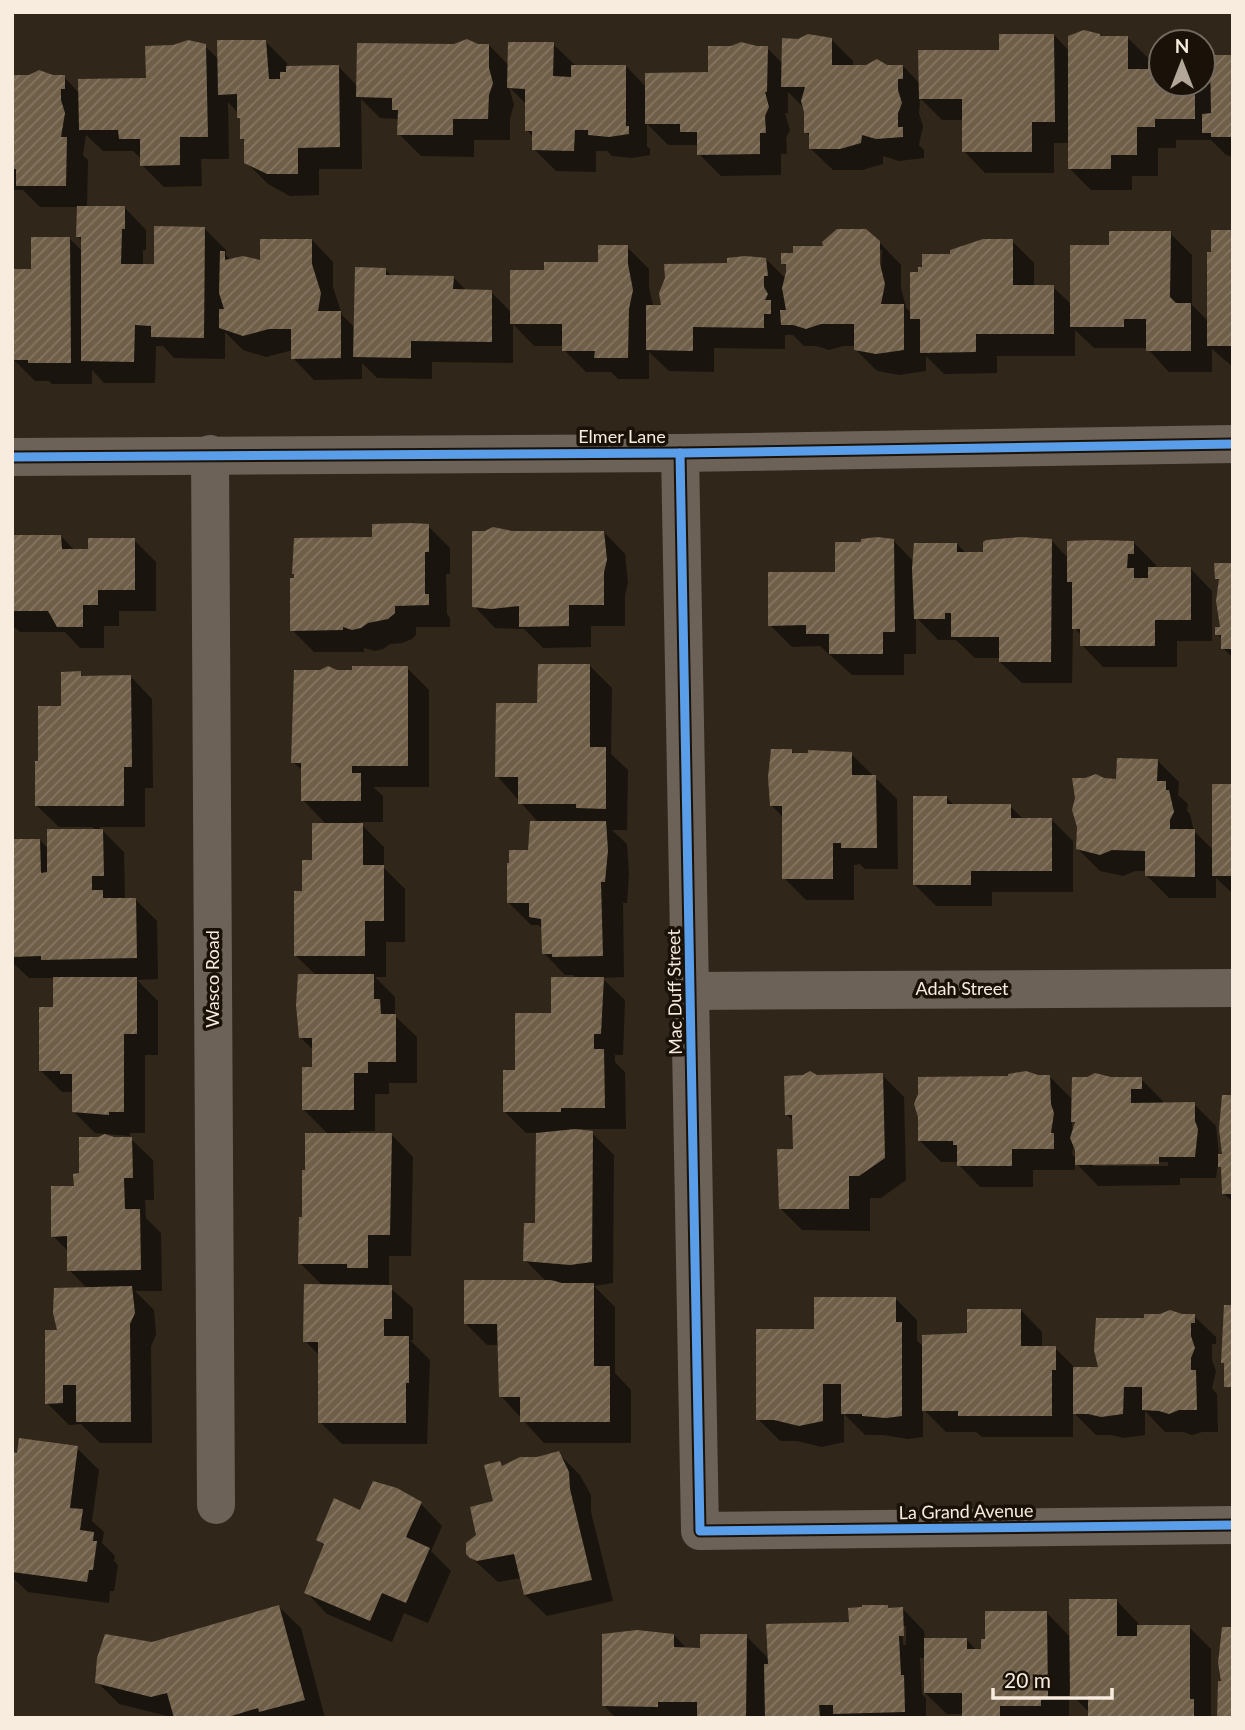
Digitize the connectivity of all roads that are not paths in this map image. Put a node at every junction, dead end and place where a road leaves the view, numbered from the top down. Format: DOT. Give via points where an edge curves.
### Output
graph roads {
  1 [pos="1233,444"];
  2 [pos="680,453"];
  3 [pos="210,454"];
  4 [pos="12,457"];
  5 [pos="1233,988"];
  6 [pos="690,991"];
  7 [pos="216,1505"];
  8 [pos="1233,1525"];
  9 [pos="700,1531"];
  1 -- 2 [label="street, Elmer Lane"];
  2 -- 3 [label="street, Elmer Lane"];
  2 -- 6 [label="street, Mac Duff Street"];
  3 -- 4 [label="street, Elmer Lane"];
  3 -- 7 [label="street, Wasco Road"];
  5 -- 6 [label="street, Adah Street"];
  6 -- 9 [label="street, Mac Duff Street"];
  8 -- 9 [label="street, La Grand Avenue"];
}
